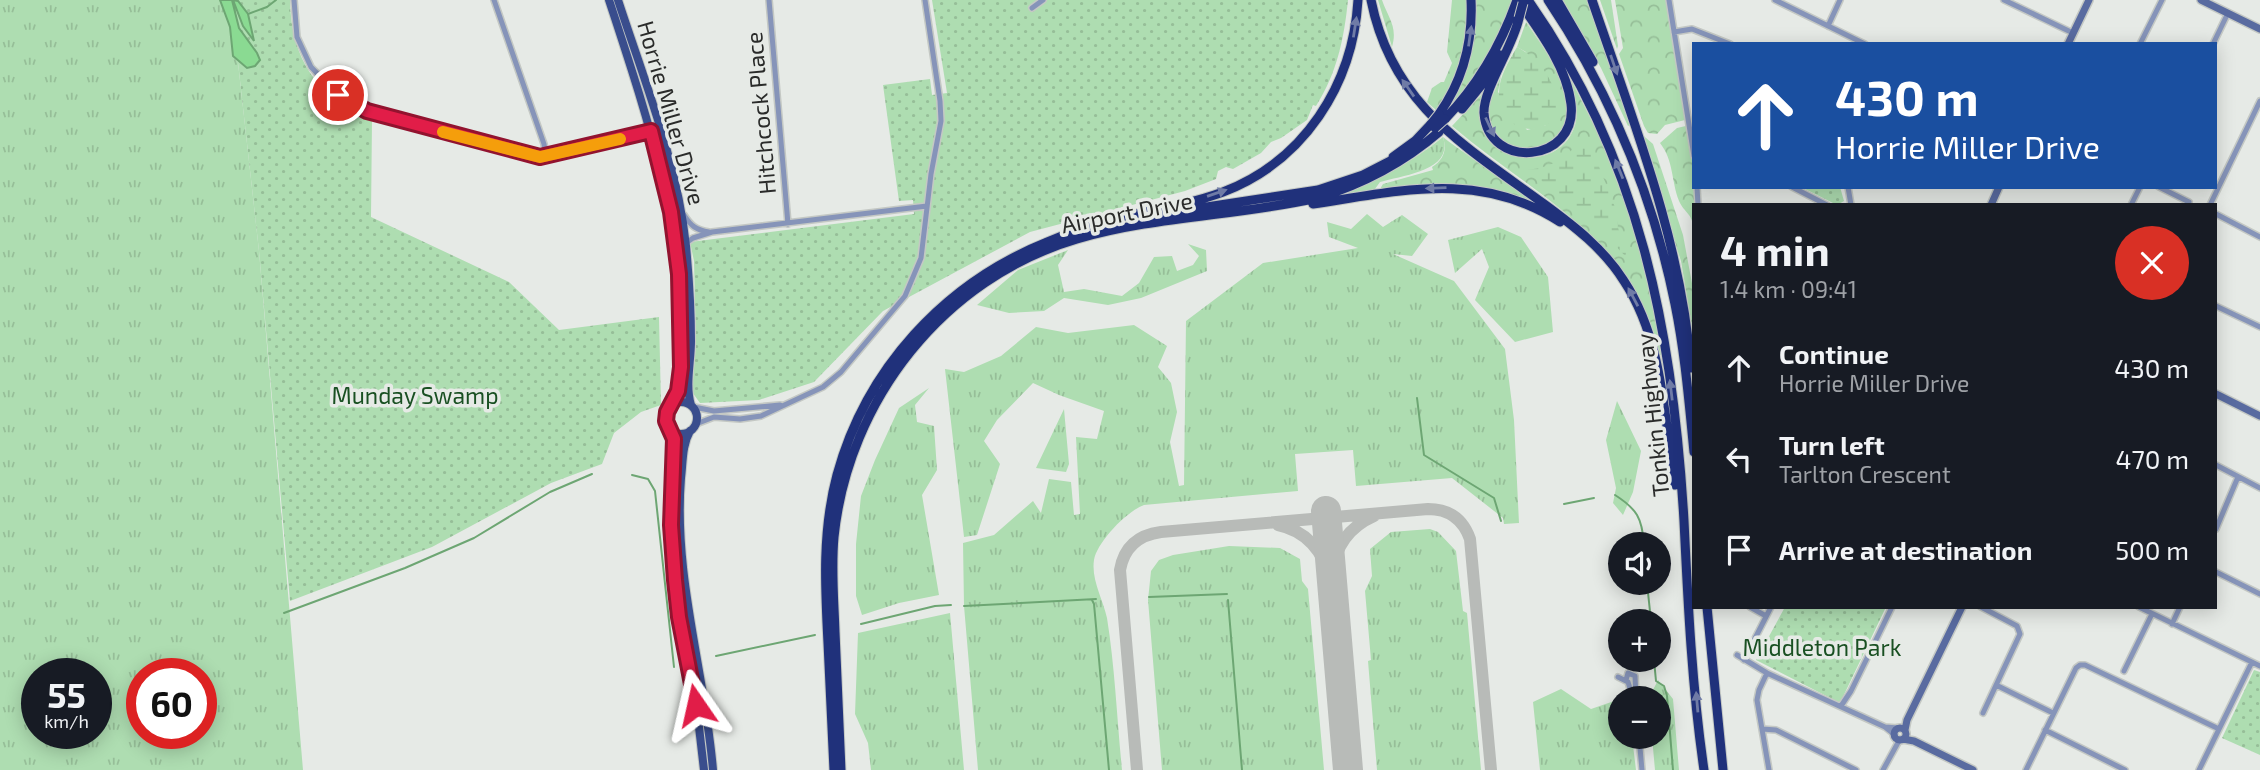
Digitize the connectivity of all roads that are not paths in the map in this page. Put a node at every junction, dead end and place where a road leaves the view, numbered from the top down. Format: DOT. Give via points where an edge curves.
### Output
graph roads {
  1 [pos="294,0"];
  2 [pos="494,0"];
  3 [pos="609,0"];
  4 [pos="618,0"];
  5 [pos="769,0"];
  6 [pos="925,0"];
  7 [pos="1043,0"];
  8 [pos="1358,0"];
  9 [pos="1371,0"];
  10 [pos="1471,0"];
  11 [pos="1548,0"];
  12 [pos="1557,0"];
  13 [pos="1592,0"];
  14 [pos="1669,0"];
  15 [pos="1775,0"];
  16 [pos="1840,0"];
  17 [pos="2004,0"];
  18 [pos="2089,0"];
  19 [pos="2162,0"];
  20 [pos="2201,0"];
  21 [pos="1522,1"];
  22 [pos="1032,8"];
  23 [pos="2228,13"];
  24 [pos="1517,15"];
  25 [pos="1828,26"];
  26 [pos="2260,29"];
  27 [pos="1674,32"];
  28 [pos="2073,33"];
  29 [pos="1725,42"];
  30 [pos="1857,42"];
  31 [pos="2069,42"];
  32 [pos="2141,42"];
  33 [pos="2214,42"];
  34 [pos="2260,101"];
  35 [pos="1444,118"];
  36 [pos="1435,128"];
  37 [pos="651,131"];
  38 [pos="1692,132"];
  39 [pos="545,157"];
  40 [pos="1796,189"];
  41 [pos="2163,189"];
  42 [pos="2189,202"];
  43 [pos="1823,203"];
  44 [pos="2211,203"];
  45 [pos="927,206"];
  46 [pos="680,210"];
  47 [pos="1248,210"];
  48 [pos="2217,216"];
  49 [pos="788,224"];
  50 [pos="712,232"];
  51 [pos="2260,237"];
  52 [pos="1057,238"];
  53 [pos="686,243"];
  54 [pos="1607,258"];
  55 [pos="1669,277"];
  56 [pos="2217,306"];
  57 [pos="2260,327"];
  58 [pos="2217,394"];
  59 [pos="797,400"];
  60 [pos="692,406"];
  61 [pos="669,408"];
  62 [pos="1690,412"];
  63 [pos="2260,416"];
  64 [pos="696,424"];
  65 [pos="671,429"];
  66 [pos="690,431"];
  67 [pos="1692,432"];
  68 [pos="2217,466"];
  69 [pos="2238,477"];
  70 [pos="2260,488"];
  71 [pos="2217,527"];
  72 [pos="1684,553"];
  73 [pos="2217,572"];
  74 [pos="2260,594"];
  75 [pos="1707,609"];
  76 [pos="1754,609"];
  77 [pos="1770,609"];
  78 [pos="1891,609"];
  79 [pos="1961,609"];
  80 [pos="1985,609"];
  81 [pos="2142,609"];
  82 [pos="2179,609"];
  83 [pos="2152,614"];
  84 [pos="1766,616"];
  85 [pos="2172,624"];
  86 [pos="1737,655"];
  87 [pos="1744,660"];
  88 [pos="2252,662"];
  89 [pos="2260,666"];
  90 [pos="2124,671"];
  91 [pos="1767,673"];
  92 [pos="1618,677"];
  93 [pos="1996,685"];
  94 [pos="1629,686"];
  95 [pos="1844,707"];
  96 [pos="1983,713"];
  97 [pos="2053,713"];
  98 [pos="1762,729"];
  99 [pos="2219,729"];
  100 [pos="2046,730"];
  101 [pos="1900,734"];
  102 [pos="1640,749"];
  103 [pos="704,770"];
  104 [pos="713,770"];
  105 [pos="834,770"];
  106 [pos="841,770"];
  107 [pos="1642,770"];
  108 [pos="1704,770"];
  109 [pos="1723,770"];
  110 [pos="1769,770"];
  111 [pos="1856,770"];
  112 [pos="1883,770"];
  113 [pos="1973,770"];
  114 [pos="2026,770"];
  115 [pos="2125,770"];
  116 [pos="2199,770"];
  1 -- 39 [label="street" via="296,31 306,58 346,101 376,114"];
  2 -- 39 [label="street"];
  3 -- 37 [label="main road, Horrie Miller Drive"];
  4 -- 46 [label="main road, Horrie Miller Drive" via="669,159"];
  5 -- 49 [label="street, Hitchcock Place"];
  6 -- 45 [label="street" via="941,108"];
  7 -- 22 [label="street"];
  52 -- 8 [label="highway, one-way" via="1223,192 1277,162 1310,130 1333,95 1350,52"];
  54 -- 9 [label="highway, one-way" via="1581,232 1448,132 1421,105 1393,63"];
  35 -- 10 [label="highway, one-way" via="1466,57"];
  11 -- 55 [label="highway, Tonkin Highway" via="1617,123"];
  12 -- 55 [label="highway" via="1630,141 1658,225"];
  13 -- 62 [label="highway, one-way" via="1670,235 1687,326"];
  14 -- 27 [label="street"];
  15 -- 25 [label="street"];
  16 -- 25 [label="street"];
  17 -- 28 [label="street"];
  18 -- 28 [label="street"];
  19 -- 32 [label="street"];
  20 -- 23 [label="street"];
  21 -- 24 [label="highway, Airport Drive, bridge"];
  24 -- 21 [label="highway, one-way" via="1514,38 1488,92 1484,115 1500,144 1534,153 1551,147 1563,135 1570,121 1571,102 1552,53"];
  72 -- 21 [label="highway, Tonkin Highway, one-way" via="1667,356 1640,229 1622,177 1575,76"];
  23 -- 26 [label="street"];
  23 -- 33 [label="street"];
  24 -- 35 [label="highway, Airport Drive" via="1485,82"];
  25 -- 30 [label="street"];
  27 -- 29 [label="street" via="1692,29"];
  27 -- 38 [label="street"];
  28 -- 31 [label="street"];
  34 -- 44 [label="street"];
  35 -- 36 [label="highway, Airport Drive"];
  36 -- 47 [label="highway, Airport Drive" via="1396,164 1347,188 1302,202"];
  36 -- 52 [label="highway" via="1399,156 1318,190 1114,222"];
  37 -- 39 [label="street"];
  37 -- 61 [label="main road, Horrie Miller Drive" via="671,212 681,293 679,384"];
  40 -- 43 [label="street"];
  41 -- 42 [label="street"];
  45 -- 49 [label="street"];
  45 -- 59 [label="street" via="921,258 905,296 841,372"];
  46 -- 50 [label="street" via="698,230"];
  46 -- 53 [label="main road, Horrie Miller Drive"];
  54 -- 47 [label="highway, one-way" via="1536,209 1474,190 1426,188"];
  47 -- 106 [label="highway, Airport Drive" via="1108,231 1042,252 960,302 899,366 874,405 856,446 836,524 833,573"];
  48 -- 51 [label="street"];
  49 -- 50 [label="street"];
  50 -- 53 [label="street"];
  52 -- 105 [label="highway, Airport Drive" via="984,274 926,320 885,371 848,441 831,502 824,557"];
  53 -- 60 [label="main road, Horrie Miller Drive" via="691,340 688,393"];
  72 -- 54 [label="highway, one-way" via="1651,340 1637,304"];
  55 -- 62 [label="highway, Tonkin Highway"];
  56 -- 57 [label="street"];
  58 -- 63 [label="street"];
  59 -- 60 [label="street" via="753,409 707,411"];
  59 -- 64 [label="street" via="761,416 714,417"];
  60 -- 61 [label="main road" via="677,402"];
  60 -- 64 [label="main road"];
  61 -- 65 [label="main road" via="666,421"];
  62 -- 67 [label="highway, Tonkin Highway"];
  64 -- 66 [label="main road"];
  65 -- 66 [label="main road"];
  65 -- 103 [label="main road" via="674,568"];
  66 -- 104 [label="main road" via="681,482 681,543"];
  68 -- 69 [label="street"];
  69 -- 70 [label="street"];
  69 -- 71 [label="street"];
  108 -- 72 [label="highway, Tonkin Highway, one-way"];
  73 -- 74 [label="street"];
  75 -- 109 [label="highway"];
  76 -- 84 [label="street"];
  77 -- 84 [label="street"];
  78 -- 95 [label="street"];
  79 -- 101 [label="street"];
  80 -- 93 [label="street" via="2020,630"];
  81 -- 83 [label="street"];
  82 -- 85 [label="street"];
  83 -- 85 [label="street"];
  83 -- 90 [label="street"];
  84 -- 87 [label="street"];
  85 -- 88 [label="street"];
  86 -- 87 [label="street"];
  87 -- 91 [label="street"];
  88 -- 89 [label="street"];
  88 -- 99 [label="street"];
  91 -- 95 [label="street"];
  91 -- 98 [label="street" via="1757,696"];
  92 -- 94 [label="street"];
  93 -- 96 [label="street"];
  93 -- 97 [label="street"];
  95 -- 101 [label="street"];
  97 -- 99 [label="street" via="2080,664"];
  97 -- 100 [label="street"];
  98 -- 110 [label="street"];
  98 -- 111 [label="street" via="1776,730"];
  99 -- 116 [label="street"];
  100 -- 114 [label="street"];
  100 -- 115 [label="street"];
  101 -- 112 [label="street"];
  101 -- 113 [label="street"];
  102 -- 107 [label="street"];
}
